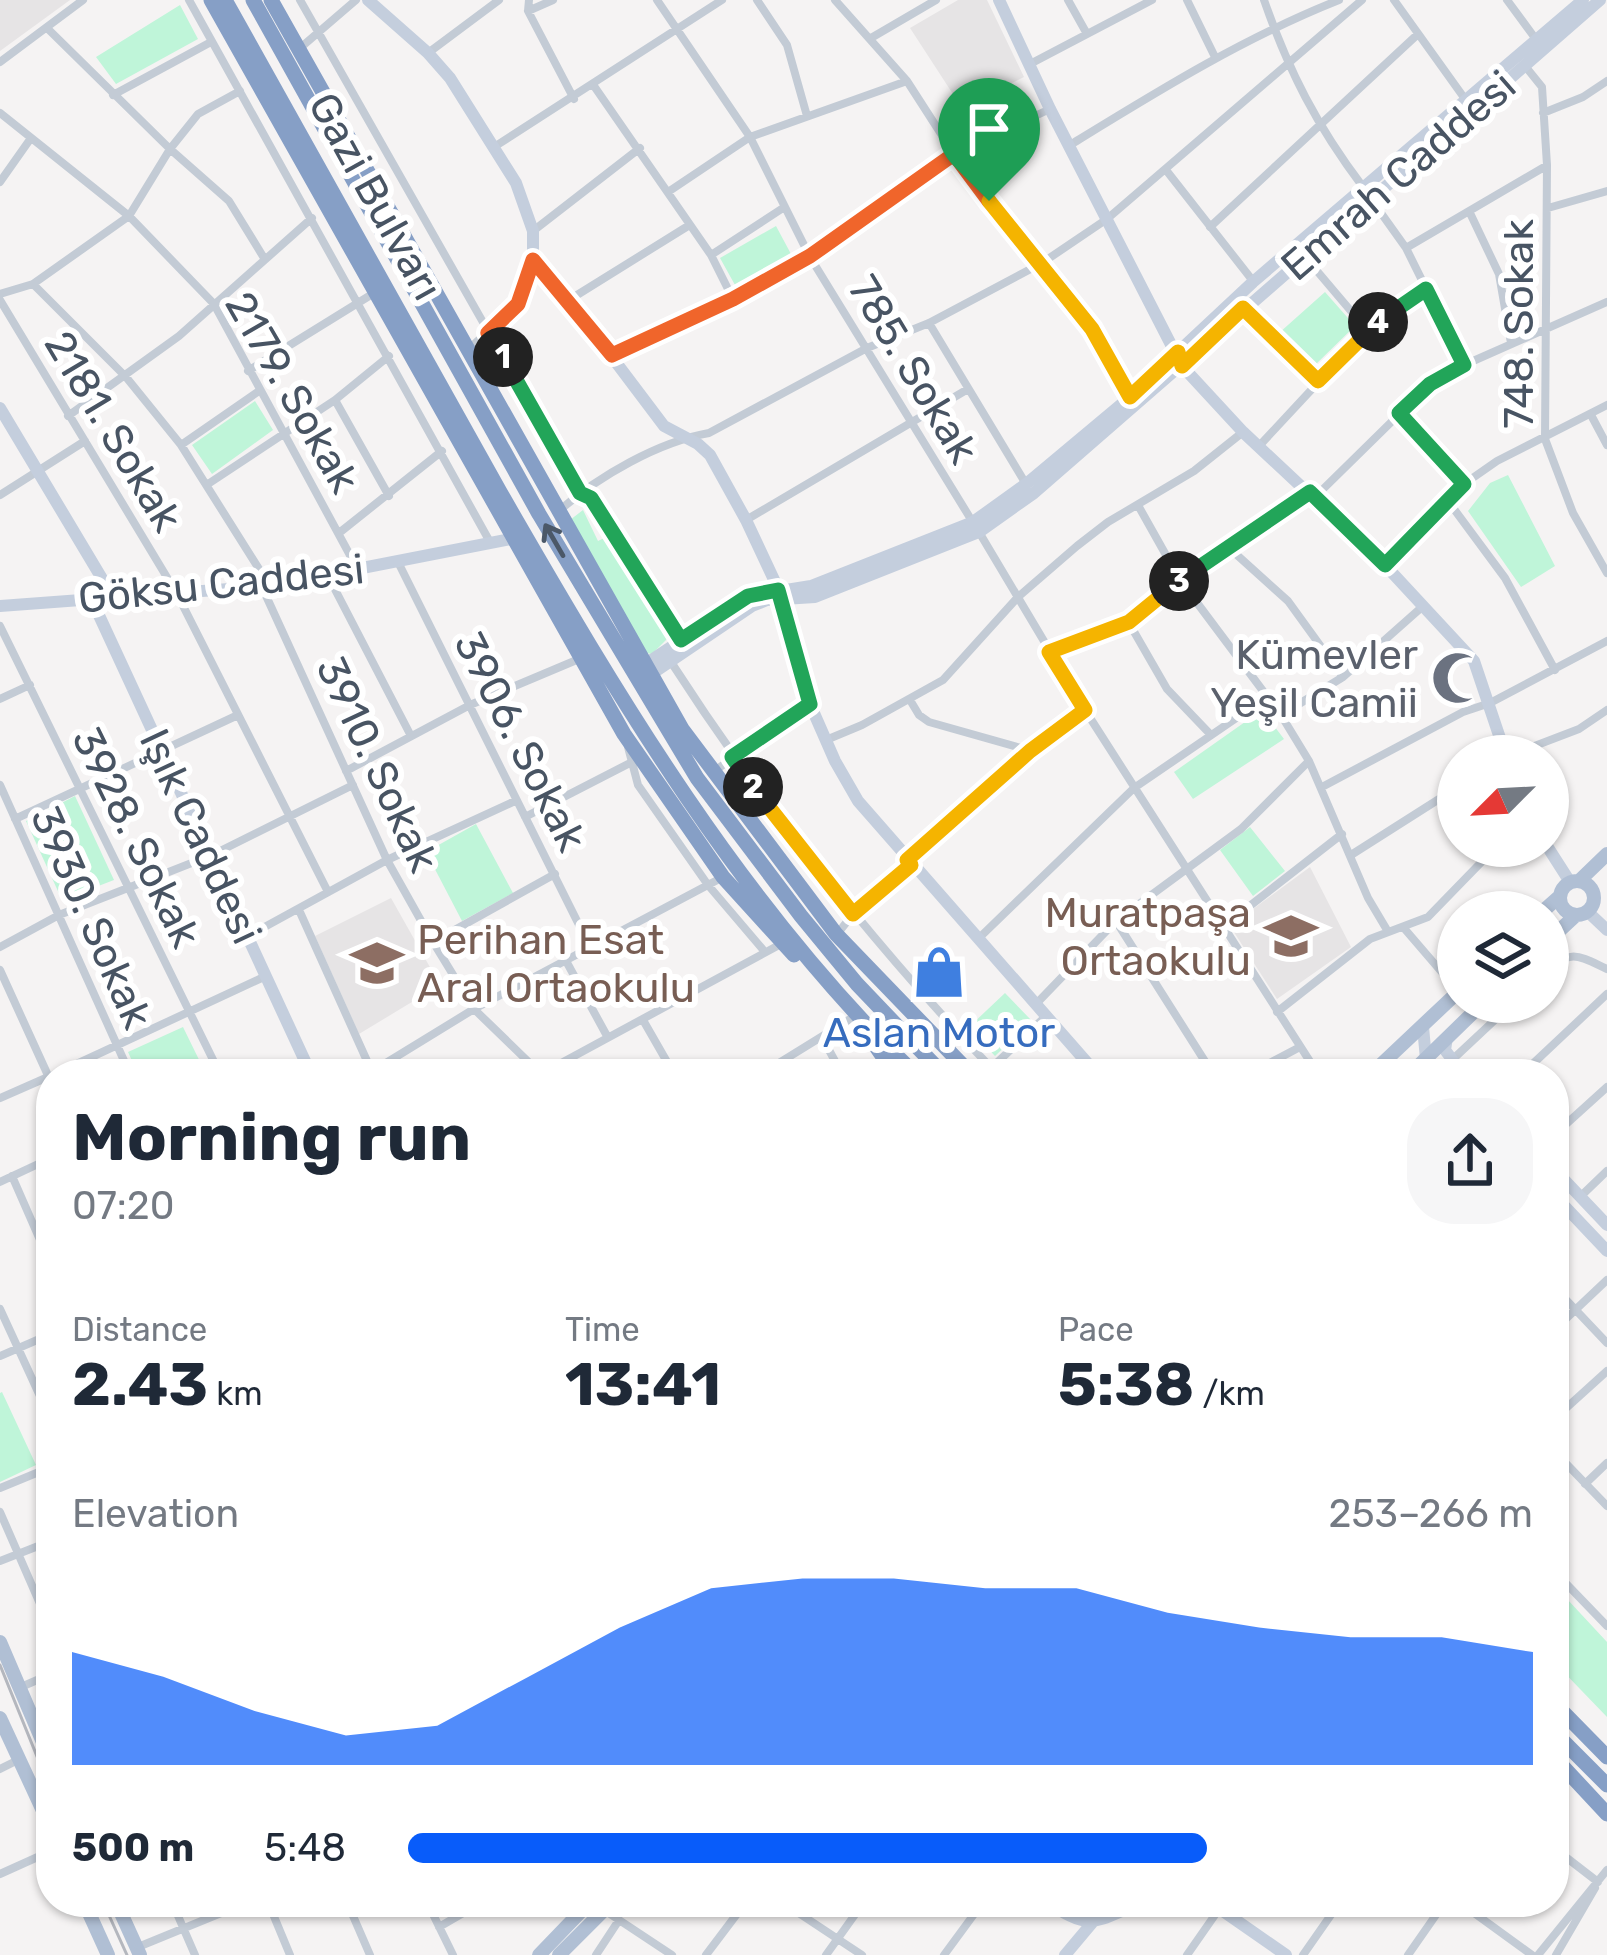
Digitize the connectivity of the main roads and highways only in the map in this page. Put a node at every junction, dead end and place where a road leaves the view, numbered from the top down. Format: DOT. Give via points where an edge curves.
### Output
graph roads {
  1 [pos="211,0"];
  2 [pos="225,0"];
  3 [pos="253,0"];
  4 [pos="271,0"];
  5 [pos="1607,854"];
  6 [pos="1574,881"];
  7 [pos="1607,884"];
  8 [pos="1564,891"];
  9 [pos="1594,896"];
  10 [pos="1569,911"];
  11 [pos="1581,914"];
  12 [pos="1569,924"];
  13 [pos="824,980"];
  14 [pos="857,983"];
  15 [pos="1437,1013"];
  16 [pos="855,1016"];
  17 [pos="1462,1023"];
  18 [pos="885,1059"];
  19 [pos="899,1059"];
  20 [pos="929,1059"];
  21 [pos="951,1059"];
  22 [pos="956,1059"];
  23 [pos="1388,1059"];
  24 [pos="1426,1059"];
  25 [pos="0,1642"];
  26 [pos="0,1718"];
  27 [pos="1569,1718"];
  28 [pos="36,1726"];
  29 [pos="1569,1747"];
  30 [pos="1607,1757"];
  31 [pos="1569,1778"];
  32 [pos="1607,1785"];
  33 [pos="36,1795"];
  34 [pos="1607,1814"];
  35 [pos="91,1917"];
  36 [pos="123,1917"];
  37 [pos="581,1917"];
  38 [pos="586,1917"];
  39 [pos="138,1951"];
  40 [pos="108,1955"];
  41 [pos="539,1955"];
  42 [pos="559,1955"];
  1 -- 13 [label="highway" via="624,734 716,881 773,948"];
  2 -- 13 [label="highway, Gazi Bulvarı" via="588,645 672,778"];
  14 -- 3 [label="highway, Gazi Bulvarı, one-way" via="698,778 628,667"];
  4 -- 22 [label="highway" via="711,772 836,934"];
  5 -- 6 [label="main road"];
  6 -- 8 [label="main road"];
  6 -- 9 [label="main road"];
  7 -- 9 [label="main road"];
  9 -- 11 [label="main road"];
  10 -- 11 [label="main road"];
  11 -- 12 [label="main road"];
  13 -- 16 [label="highway, Gazi Bulvarı"];
  14 -- 20 [label="highway, Gazi Bulvarı"];
  14 -- 21 [label="highway"];
  15 -- 23 [label="main road"];
  16 -- 18 [label="highway"];
  16 -- 19 [label="highway, Gazi Bulvarı"];
  17 -- 24 [label="main road"];
  25 -- 28 [label="main road"];
  26 -- 33 [label="main road"];
  27 -- 30 [label="highway"];
  29 -- 32 [label="highway"];
  31 -- 34 [label="highway"];
  35 -- 40 [label="main road"];
  36 -- 39 [label="main road"];
  37 -- 41 [label="main road"];
  38 -- 42 [label="main road"];
}
